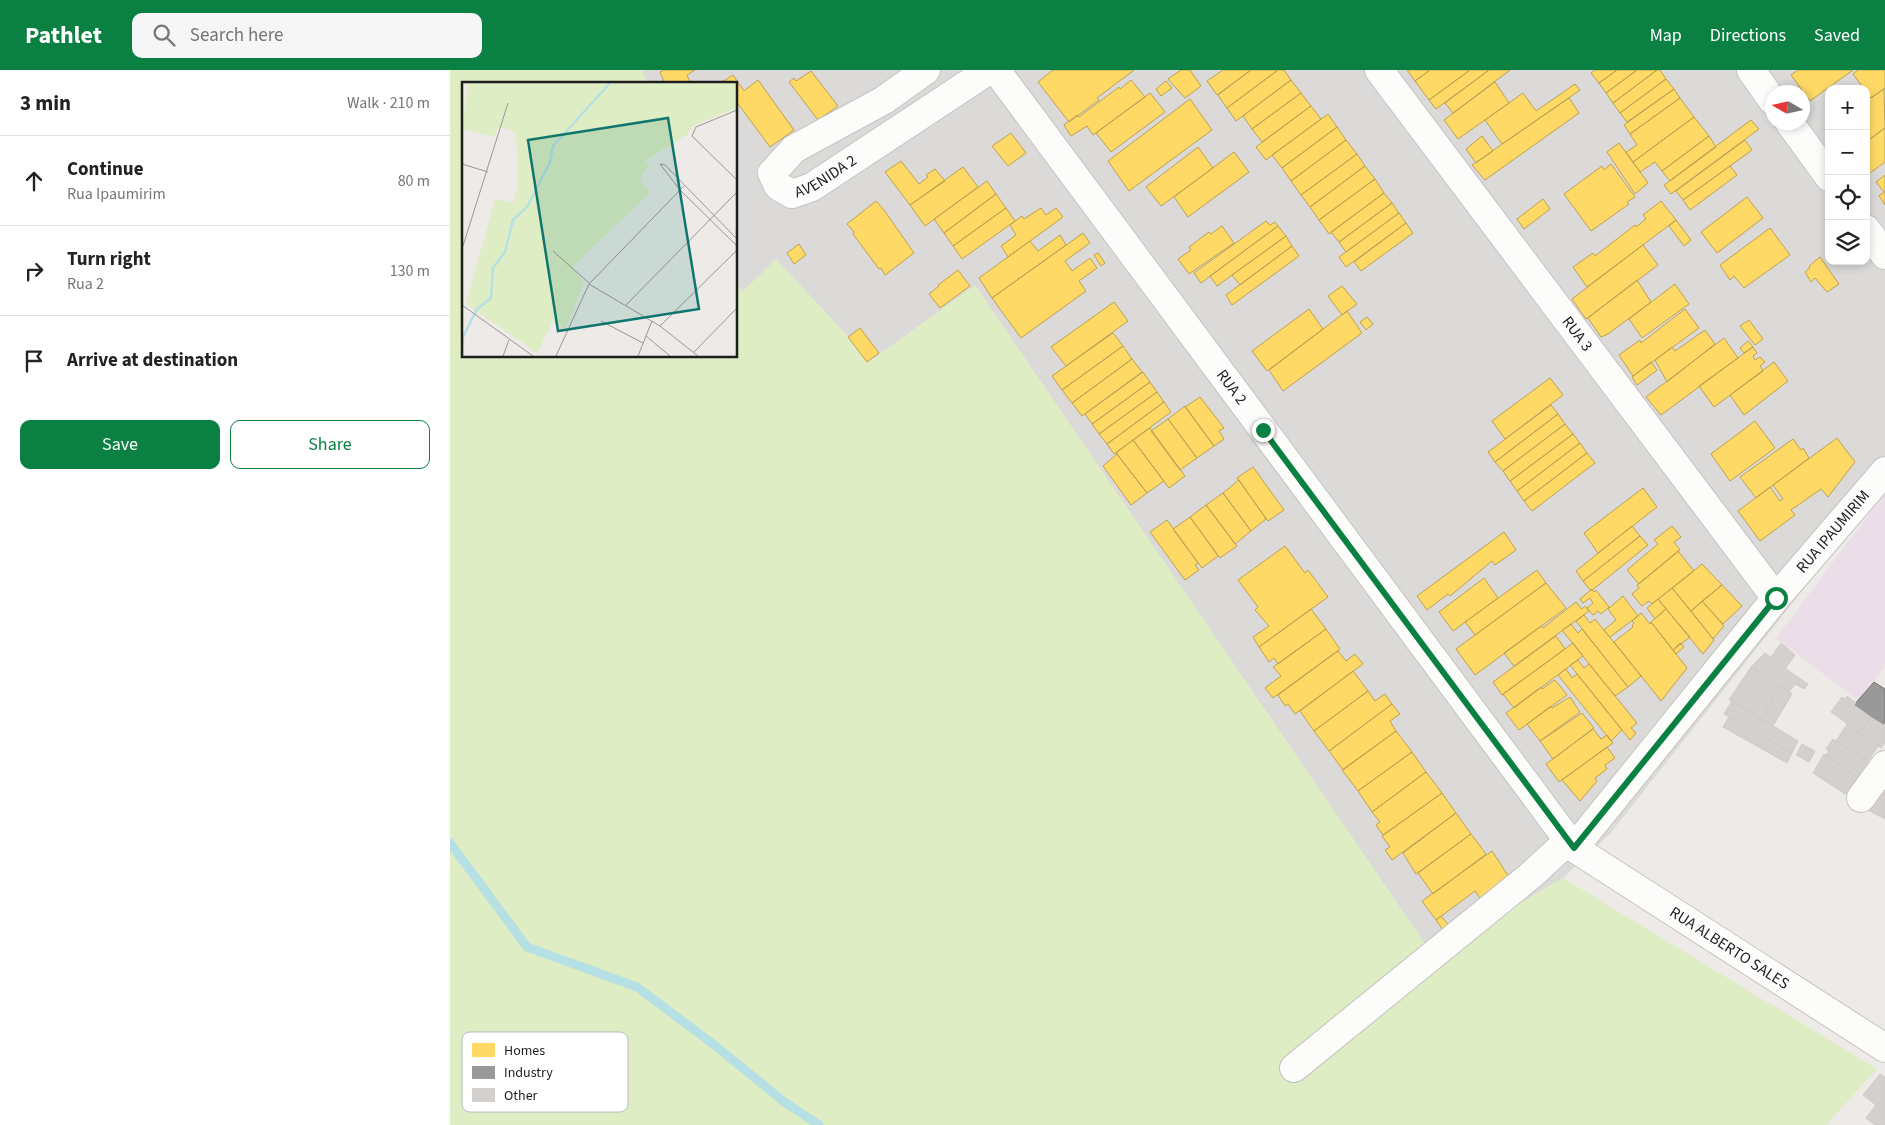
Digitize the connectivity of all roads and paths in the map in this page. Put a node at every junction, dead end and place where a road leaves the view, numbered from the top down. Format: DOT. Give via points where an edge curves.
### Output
graph roads {
  1 [pos="926,70"];
  2 [pos="989,70"];
  3 [pos="996,70"];
  4 [pos="1379,70"];
  5 [pos="1751,70"];
  6 [pos="1765,90"];
  7 [pos="1795,130"];
  8 [pos="1828,175"];
  9 [pos="1870,234"];
  10 [pos="1885,255"];
  11 [pos="1885,471"];
  12 [pos="1776,598"];
  13 [pos="1885,765"];
  14 [pos="1861,798"];
  15 [pos="1571,844"];
  16 [pos="1885,1048"];
  17 [pos="1294,1068"];
  1 -- 2 [label="street, AVENIDA 2" via="884,100 794,150 772,173 778,186 792,194 812,187"];
  3 -- 15 [label="street, RUA 2"];
  4 -- 12 [label="street, RUA 3"];
  5 -- 6 [label="street"];
  7 -- 8 [label="street"];
  9 -- 10 [label="street"];
  11 -- 12 [label="street, RUA IPAUMIRIM"];
  12 -- 15 [label="street, RUA IPAUMIRIM"];
  13 -- 14 [label="street"];
  15 -- 16 [label="street, RUA ALBERTO SALES"];
  15 -- 17 [label="street, RUA IPAUMIRIM"];
}
